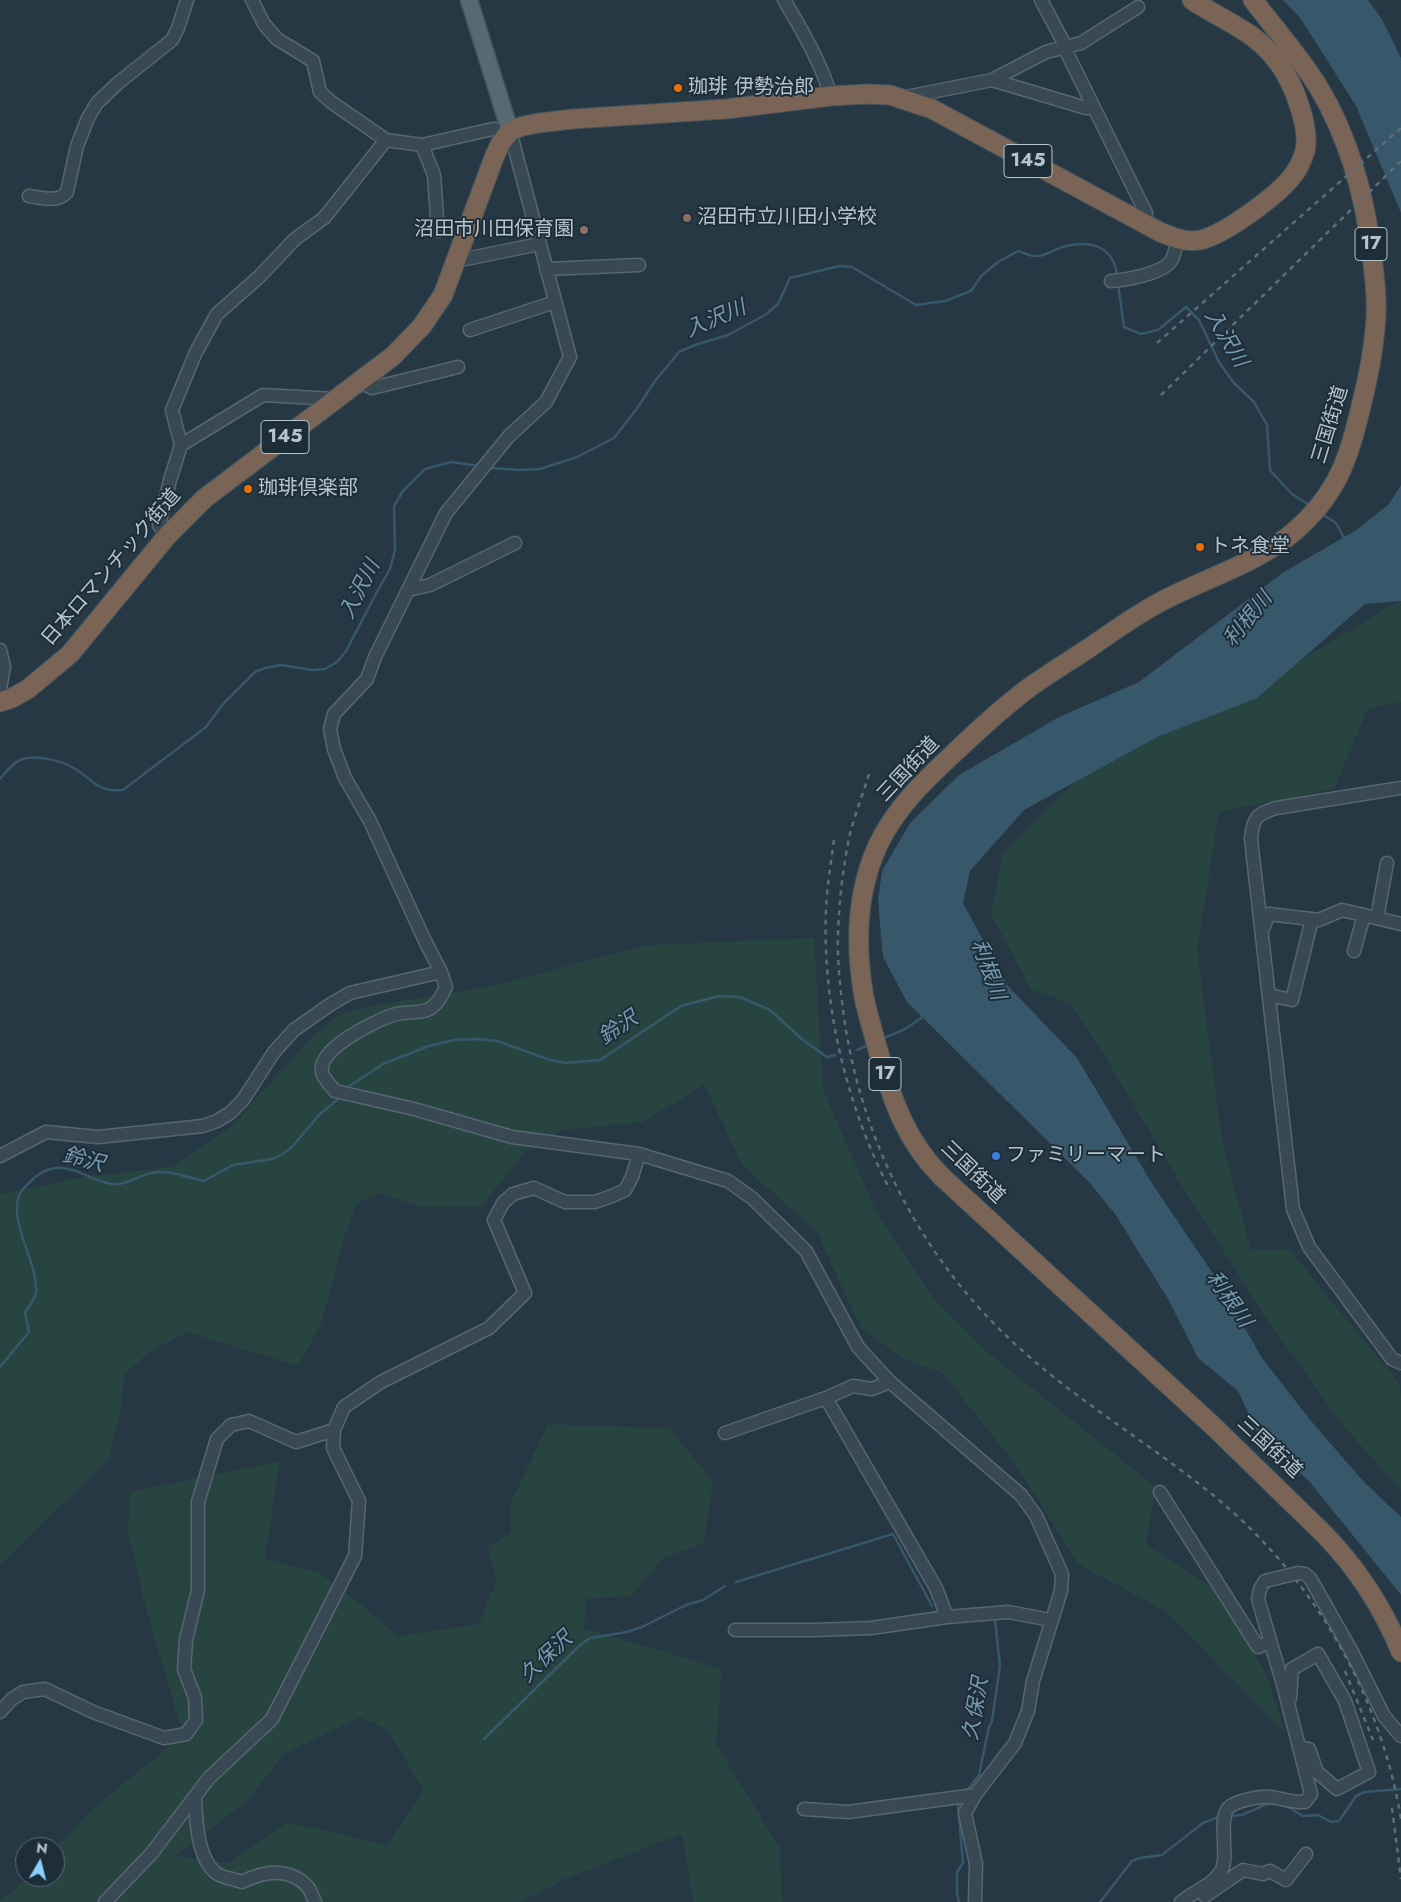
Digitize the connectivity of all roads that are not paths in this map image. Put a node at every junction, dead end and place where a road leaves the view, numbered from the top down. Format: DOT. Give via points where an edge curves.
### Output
graph roads {
  1 [pos="187,0"];
  2 [pos="252,0"];
  3 [pos="468,0"];
  4 [pos="784,0"];
  5 [pos="1041,0"];
  6 [pos="1192,0"];
  7 [pos="1253,0"];
  8 [pos="1138,7"];
  9 [pos="1066,47"];
  10 [pos="992,80"];
  11 [pos="831,96"];
  12 [pos="901,98"];
  13 [pos="1094,108"];
  14 [pos="510,131"];
  15 [pos="386,140"];
  16 [pos="422,145"];
  17 [pos="29,196"];
  18 [pos="1145,225"];
  19 [pos="438,231"];
  20 [pos="1177,239"];
  21 [pos="539,244"];
  22 [pos="456,260"];
  23 [pos="639,265"];
  24 [pos="546,270"];
  25 [pos="1117,280"];
  26 [pos="555,302"];
  27 [pos="470,330"];
  28 [pos="458,367"];
  29 [pos="358,381"];
  30 [pos="334,399"];
  31 [pos="182,445"];
  32 [pos="167,536"];
  33 [pos="515,543"];
  34 [pos="408,590"];
  35 [pos="0,650"];
  36 [pos="0,689"];
  37 [pos="0,702"];
  38 [pos="1401,788"];
  39 [pos="1387,863"];
  40 [pos="1364,916"];
  41 [pos="1377,918"];
  42 [pos="1312,919"];
  43 [pos="1401,924"];
  44 [pos="1261,933"];
  45 [pos="1354,951"];
  46 [pos="441,972"];
  47 [pos="1268,995"];
  48 [pos="640,1154"];
  49 [pos="0,1156"];
  50 [pos="1401,1363"];
  51 [pos="890,1382"];
  52 [pos="826,1398"];
  53 [pos="334,1430"];
  54 [pos="725,1433"];
  55 [pos="1160,1492"];
  56 [pos="947,1617"];
  57 [pos="1051,1620"];
  58 [pos="735,1630"];
  59 [pos="1270,1642"];
  60 [pos="1401,1652"];
  61 [pos="1289,1708"];
  62 [pos="0,1712"];
  63 [pos="1401,1736"];
  64 [pos="1300,1747"];
  65 [pos="975,1795"];
  66 [pos="195,1796"];
  67 [pos="804,1809"];
  68 [pos="1306,1854"];
  69 [pos="1192,1894"];
  70 [pos="105,1902"];
  71 [pos="314,1902"];
  72 [pos="975,1902"];
  73 [pos="1181,1902"];
  1 -- 17 [label="street" via="172,40 97,103 77,146 67,192 63,197"];
  2 -- 15 [label="street" via="264,24 277,39 313,61 320,92"];
  3 -- 14 [label="main road"];
  4 -- 11 [label="street" via="811,46"];
  5 -- 9 [label="street"];
  6 -- 20 [label="highway, 145" via="1246,31 1283,69 1301,112 1306,140 1297,170 1276,192 1212,236 1199,240"];
  7 -- 60 [label="highway, 三国街道 / 17" via="1321,91 1338,125 1360,185 1370,240 1376,318 1365,392 1343,469 1329,494 1313,513 1284,539 1228,571 1155,605 1029,688 934,772 902,807 877,847 860,907 858,959 866,1008 886,1080 908,1134 920,1154 1342,1551 1371,1594"];
  8 -- 9 [label="street" via="1081,44"];
  9 -- 10 [label="street" via="1046,52"];
  9 -- 13 [label="street"];
  10 -- 12 [label="street"];
  10 -- 13 [label="street"];
  11 -- 12 [label="highway, 145" via="879,94"];
  11 -- 14 [label="highway, 145" via="726,109 573,119"];
  12 -- 18 [label="highway, 145" via="932,109"];
  13 -- 18 [label="street" via="1146,213"];
  14 -- 16 [label="street" via="493,129"];
  14 -- 21 [label="street"];
  14 -- 22 [label="highway, 日本ロマンチック街道 / 145" via="495,155"];
  15 -- 16 [label="street"];
  15 -- 31 [label="street" via="324,218 295,239 217,314 196,352 172,410"];
  16 -- 19 [label="street" via="434,176"];
  18 -- 20 [label="highway, 145"];
  20 -- 25 [label="street" via="1170,264 1143,275"];
  21 -- 22 [label="street"];
  21 -- 24 [label="street"];
  22 -- 29 [label="highway, 日本ロマンチック街道 / 145" via="443,295 422,326 393,356"];
  23 -- 24 [label="street"];
  24 -- 26 [label="street"];
  26 -- 27 [label="street"];
  26 -- 34 [label="street" via="570,357 546,402 509,436 446,513"];
  28 -- 29 [label="street" via="372,388"];
  29 -- 30 [label="highway, 日本ロマンチック街道 / 145"];
  30 -- 31 [label="street" via="263,395"];
  30 -- 32 [label="highway, 日本ロマンチック街道 / 145" via="205,498"];
  31 -- 32 [label="street" via="159,524"];
  32 -- 37 [label="highway, 日本ロマンチック街道 / 145" via="70,654 28,689"];
  33 -- 34 [label="street" via="430,585"];
  34 -- 46 [label="street" via="368,679 334,714 330,728 345,778 370,821"];
  35 -- 36 [label="street" via="4,667"];
  38 -- 44 [label="street" via="1276,808 1256,817 1251,838"];
  39 -- 41 [label="street"];
  40 -- 41 [label="street"];
  40 -- 42 [label="street" via="1342,910 1319,920"];
  40 -- 45 [label="street"];
  41 -- 43 [label="street"];
  42 -- 44 [label="street" via="1269,914"];
  42 -- 47 [label="street" via="1292,1000"];
  44 -- 47 [label="street"];
  46 -- 48 [label="street" via="446,987 429,1010 395,1014 368,1025 326,1057 322,1073 335,1091 512,1137"];
  46 -- 49 [label="street" via="350,993 331,1004 294,1030 274,1052 243,1100 217,1121 203,1126 98,1137 46,1132"];
  47 -- 50 [label="street" via="1293,1208 1309,1247 1392,1359"];
  48 -- 51 [label="street" via="728,1181 752,1198 806,1251 858,1347"];
  48 -- 53 [label="street" via="624,1190 595,1202 565,1202 534,1188 513,1194 503,1203 494,1220 525,1293 489,1328 382,1382 344,1407"];
  51 -- 52 [label="street" via="872,1390 854,1386"];
  51 -- 57 [label="street" via="1021,1496 1036,1516 1062,1574 1061,1591"];
  52 -- 54 [label="street"];
  52 -- 56 [label="street" via="936,1588"];
  53 -- 62 [label="street" via="296,1442 249,1421 231,1425 217,1439 198,1502 198,1590 186,1640 184,1669 195,1698 196,1720 186,1734 164,1738 93,1712 45,1688 23,1692 12,1698"];
  53 -- 66 [label="street" via="333,1448 359,1501 355,1556 272,1719 209,1778"];
  55 -- 59 [label="street" via="1258,1647"];
  56 -- 57 [label="street" via="1008,1612"];
  56 -- 58 [label="street" via="871,1628"];
  57 -- 65 [label="street" via="1033,1681 1028,1711 1015,1743"];
  59 -- 61 [label="street"];
  59 -- 63 [label="street, bridge" via="1258,1599 1260,1588 1265,1581 1305,1574 1352,1652 1384,1716"];
  61 -- 64 [label="street"];
  61 -- 64 [label="street" via="1292,1669 1318,1654 1345,1701 1369,1772 1337,1788 1317,1772 1309,1749"];
  64 -- 69 [label="street" via="1311,1794 1305,1802 1269,1797 1232,1804 1225,1816 1222,1870"];
  65 -- 67 [label="street" via="848,1812"];
  65 -- 72 [label="street" via="965,1813 976,1864"];
  66 -- 70 [label="street" via="150,1854"];
  66 -- 71 [label="street" via="201,1846 208,1864 217,1874 242,1882 279,1871 309,1888"];
  68 -- 69 [label="street" via="1286,1880 1270,1870 1263,1874 1243,1870 1206,1896"];
  69 -- 73 [label="street"];
}
